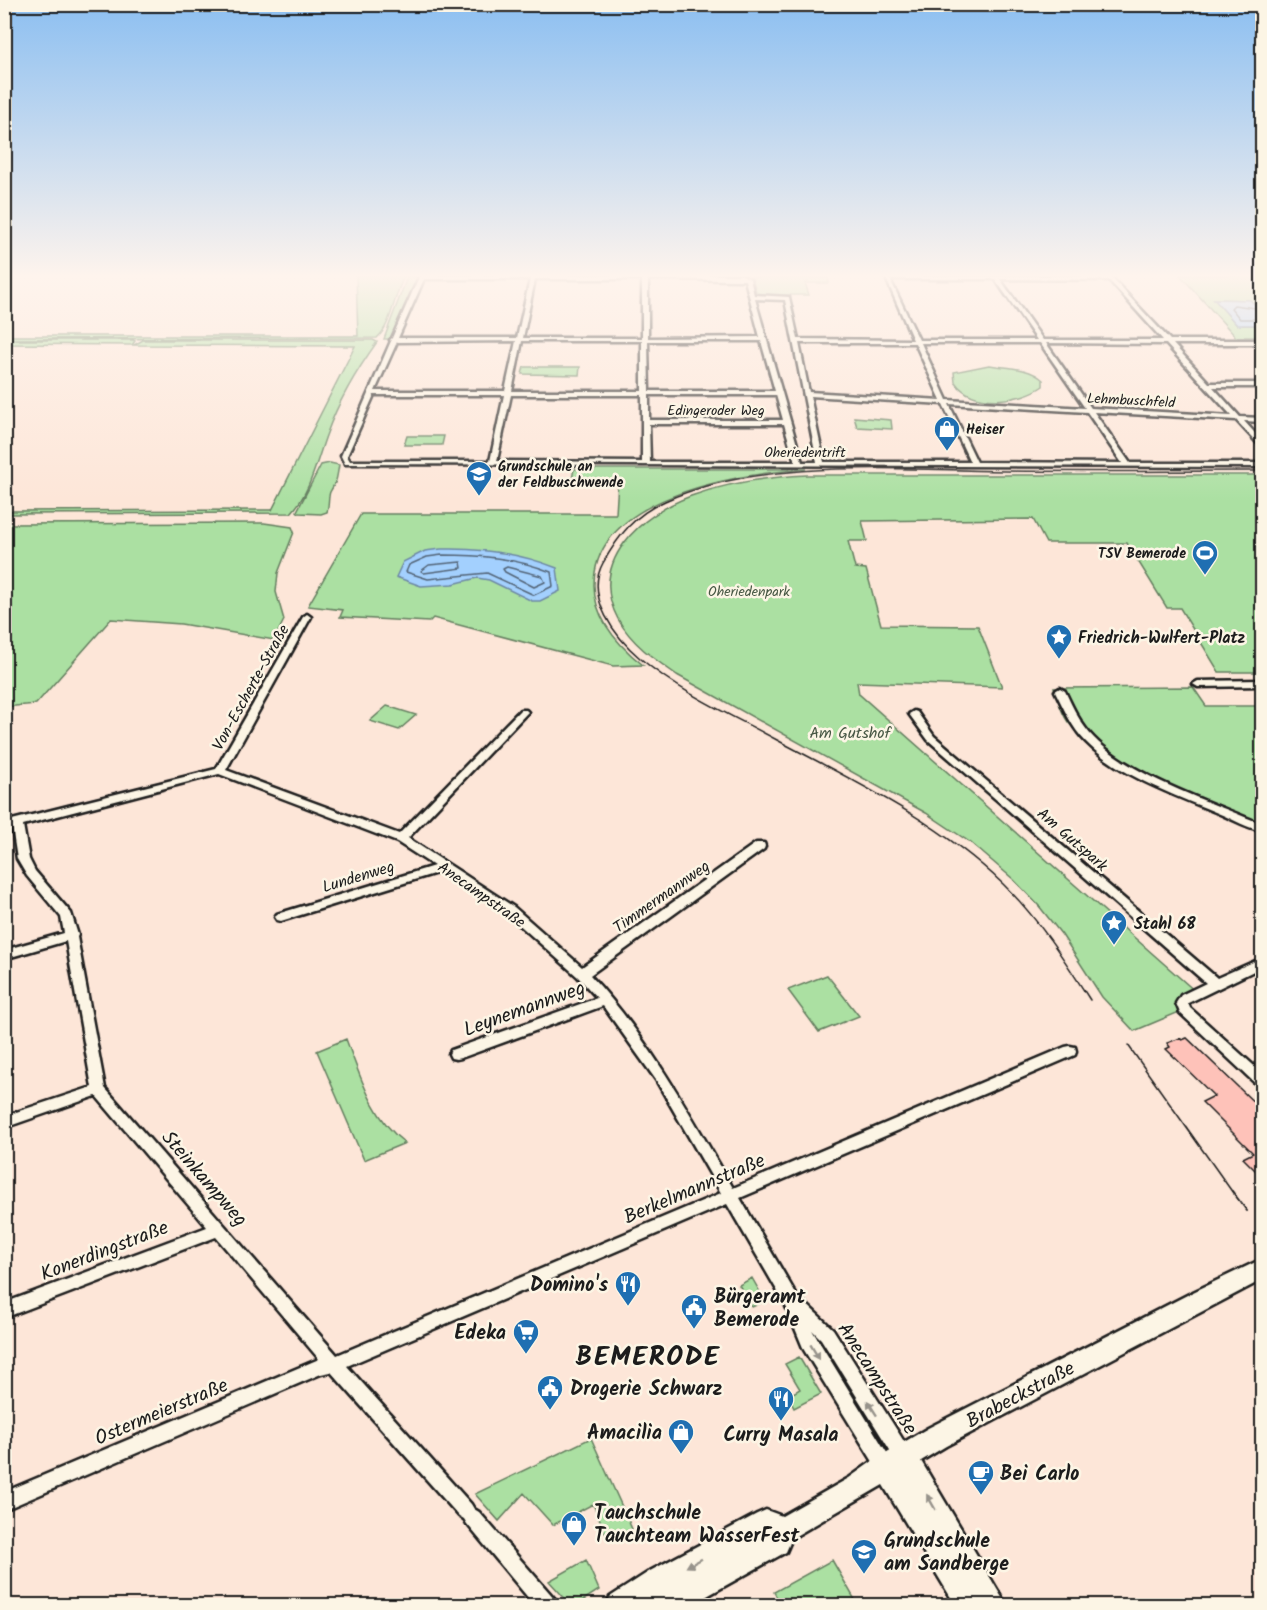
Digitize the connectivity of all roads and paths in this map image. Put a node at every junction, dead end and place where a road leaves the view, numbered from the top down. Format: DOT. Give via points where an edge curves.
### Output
graph roads {
  1 [pos="389,350"];
  2 [pos="517,350"];
  3 [pos="645,350"];
  4 [pos="767,350"];
  5 [pos="798,350"];
  6 [pos="920,350"];
  7 [pos="1048,350"];
  8 [pos="1175,350"];
  9 [pos="1207,385"];
  10 [pos="1263,385"];
  11 [pos="372,393"];
  12 [pos="509,393"];
  13 [pos="646,393"];
  14 [pos="779,393"];
  15 [pos="807,394"];
  16 [pos="945,402"];
  17 [pos="1089,410"];
  18 [pos="1238,418"];
  19 [pos="1263,420"];
  20 [pos="646,422"];
  21 [pos="787,422"];
  22 [pos="1263,445"];
  23 [pos="493,463"];
  24 [pos="646,463"];
  25 [pos="799,464"];
  26 [pos="821,464"];
  27 [pos="974,464"];
  28 [pos="1127,464"];
  29 [pos="1263,465"];
  30 [pos="307,617"];
  31 [pos="1263,683"];
  32 [pos="1198,684"];
  33 [pos="1060,691"];
  34 [pos="523,712"];
  35 [pos="914,714"];
  36 [pos="220,771"];
  37 [pos="17,823"];
  38 [pos="4,826"];
  39 [pos="1263,828"];
  40 [pos="401,839"];
  41 [pos="760,846"];
  42 [pos="444,867"];
  43 [pos="282,916"];
  44 [pos="72,935"];
  45 [pos="4,955"];
  46 [pos="1263,962"];
  47 [pos="582,974"];
  48 [pos="1215,983"];
  49 [pos="606,1000"];
  50 [pos="1070,1051"];
  51 [pos="456,1054"];
  52 [pos="1263,1081"];
  53 [pos="99,1090"];
  54 [pos="4,1122"];
  55 [pos="731,1194"];
  56 [pos="219,1229"];
  57 [pos="1263,1269"];
  58 [pos="4,1311"];
  59 [pos="334,1364"];
  60 [pos="895,1462"];
  61 [pos="4,1500"];
  62 [pos="783,1529"];
  63 [pos="548,1605"];
  64 [pos="619,1605"];
  65 [pos="662,1605"];
  66 [pos="971,1605"];
  67 [pos="994,1605"];
  1 -- 11 [label="street"];
  2 -- 12 [label="street"];
  3 -- 13 [label="street"];
  4 -- 14 [label="street"];
  5 -- 15 [label="street"];
  6 -- 16 [label="street"];
  7 -- 17 [label="street"];
  8 -- 9 [label="street"];
  9 -- 10 [label="street"];
  9 -- 18 [label="street"];
  11 -- 12 [label="street"];
  11 -- 23 [label="street, Oheriedentrift" via="344,456 347,463"];
  12 -- 13 [label="street"];
  12 -- 23 [label="street"];
  13 -- 14 [label="street"];
  13 -- 20 [label="street"];
  14 -- 21 [label="street"];
  15 -- 16 [label="street, Lehmbuschfeld"];
  15 -- 26 [label="street"];
  16 -- 17 [label="street, Lehmbuschfeld"];
  16 -- 27 [label="street"];
  17 -- 18 [label="street, Lehmbuschfeld"];
  17 -- 28 [label="street"];
  18 -- 19 [label="street, Lehmbuschfeld"];
  18 -- 22 [label="street"];
  20 -- 21 [label="street, Edingeroder Weg"];
  20 -- 24 [label="street"];
  21 -- 25 [label="street"];
  23 -- 24 [label="street, Oheriedentrift"];
  24 -- 25 [label="street, Oheriedentrift"];
  25 -- 26 [label="street, Oheriedentrift"];
  26 -- 27 [label="street, Oheriedentrift"];
  27 -- 28 [label="street, Oheriedentrift"];
  28 -- 29 [label="street, Oheriedentrift"];
  30 -- 36 [label="street, Von-Escherte-Straße"];
  31 -- 32 [label="street"];
  33 -- 39 [label="street" via="1074,719 1094,744 1120,762"];
  34 -- 40 [label="street"];
  35 -- 48 [label="street, Am Gutspark" via="931,738"];
  36 -- 37 [label="street"];
  36 -- 40 [label="street, Anecampstraße"];
  37 -- 38 [label="street"];
  37 -- 44 [label="street" via="23,859 67,916"];
  40 -- 42 [label="street, Anecampstraße"];
  41 -- 47 [label="street, Timmermannweg"];
  42 -- 43 [label="street, Lundenweg"];
  42 -- 47 [label="street, Anecampstraße" via="510,910"];
  44 -- 45 [label="street"];
  44 -- 53 [label="street"];
  46 -- 48 [label="street"];
  47 -- 49 [label="street, Anecampstraße"];
  48 -- 52 [label="street" via="1185,998 1184,1010"];
  49 -- 51 [label="street, Leynemannweg"];
  49 -- 55 [label="street, Anecampstraße" via="662,1076"];
  50 -- 55 [label="street, Berkelmannstraße"];
  53 -- 54 [label="street"];
  53 -- 56 [label="street, Steinkampweg"];
  55 -- 59 [label="street, Berkelmannstraße"];
  55 -- 60 [label="street, Anecampstraße" via="790,1299 810,1344"];
  56 -- 58 [label="street, Konerdingstraße"];
  56 -- 59 [label="street, Steinkampweg"];
  57 -- 60 [label="main road, Brabeckstraße" via="1199,1299"];
  59 -- 61 [label="street, Ostermeierstraße" via="321,1366"];
  59 -- 63 [label="street, Steinkampweg"];
  60 -- 62 [label="main road, Brabeckstraße"];
  60 -- 66 [label="main road"];
  67 -- 60 [label="main road, one-way"];
  62 -- 64 [label="main road, one-way" via="766,1523"];
  62 -- 65 [label="main road, Brabeckstraße" via="777,1543"];
}
